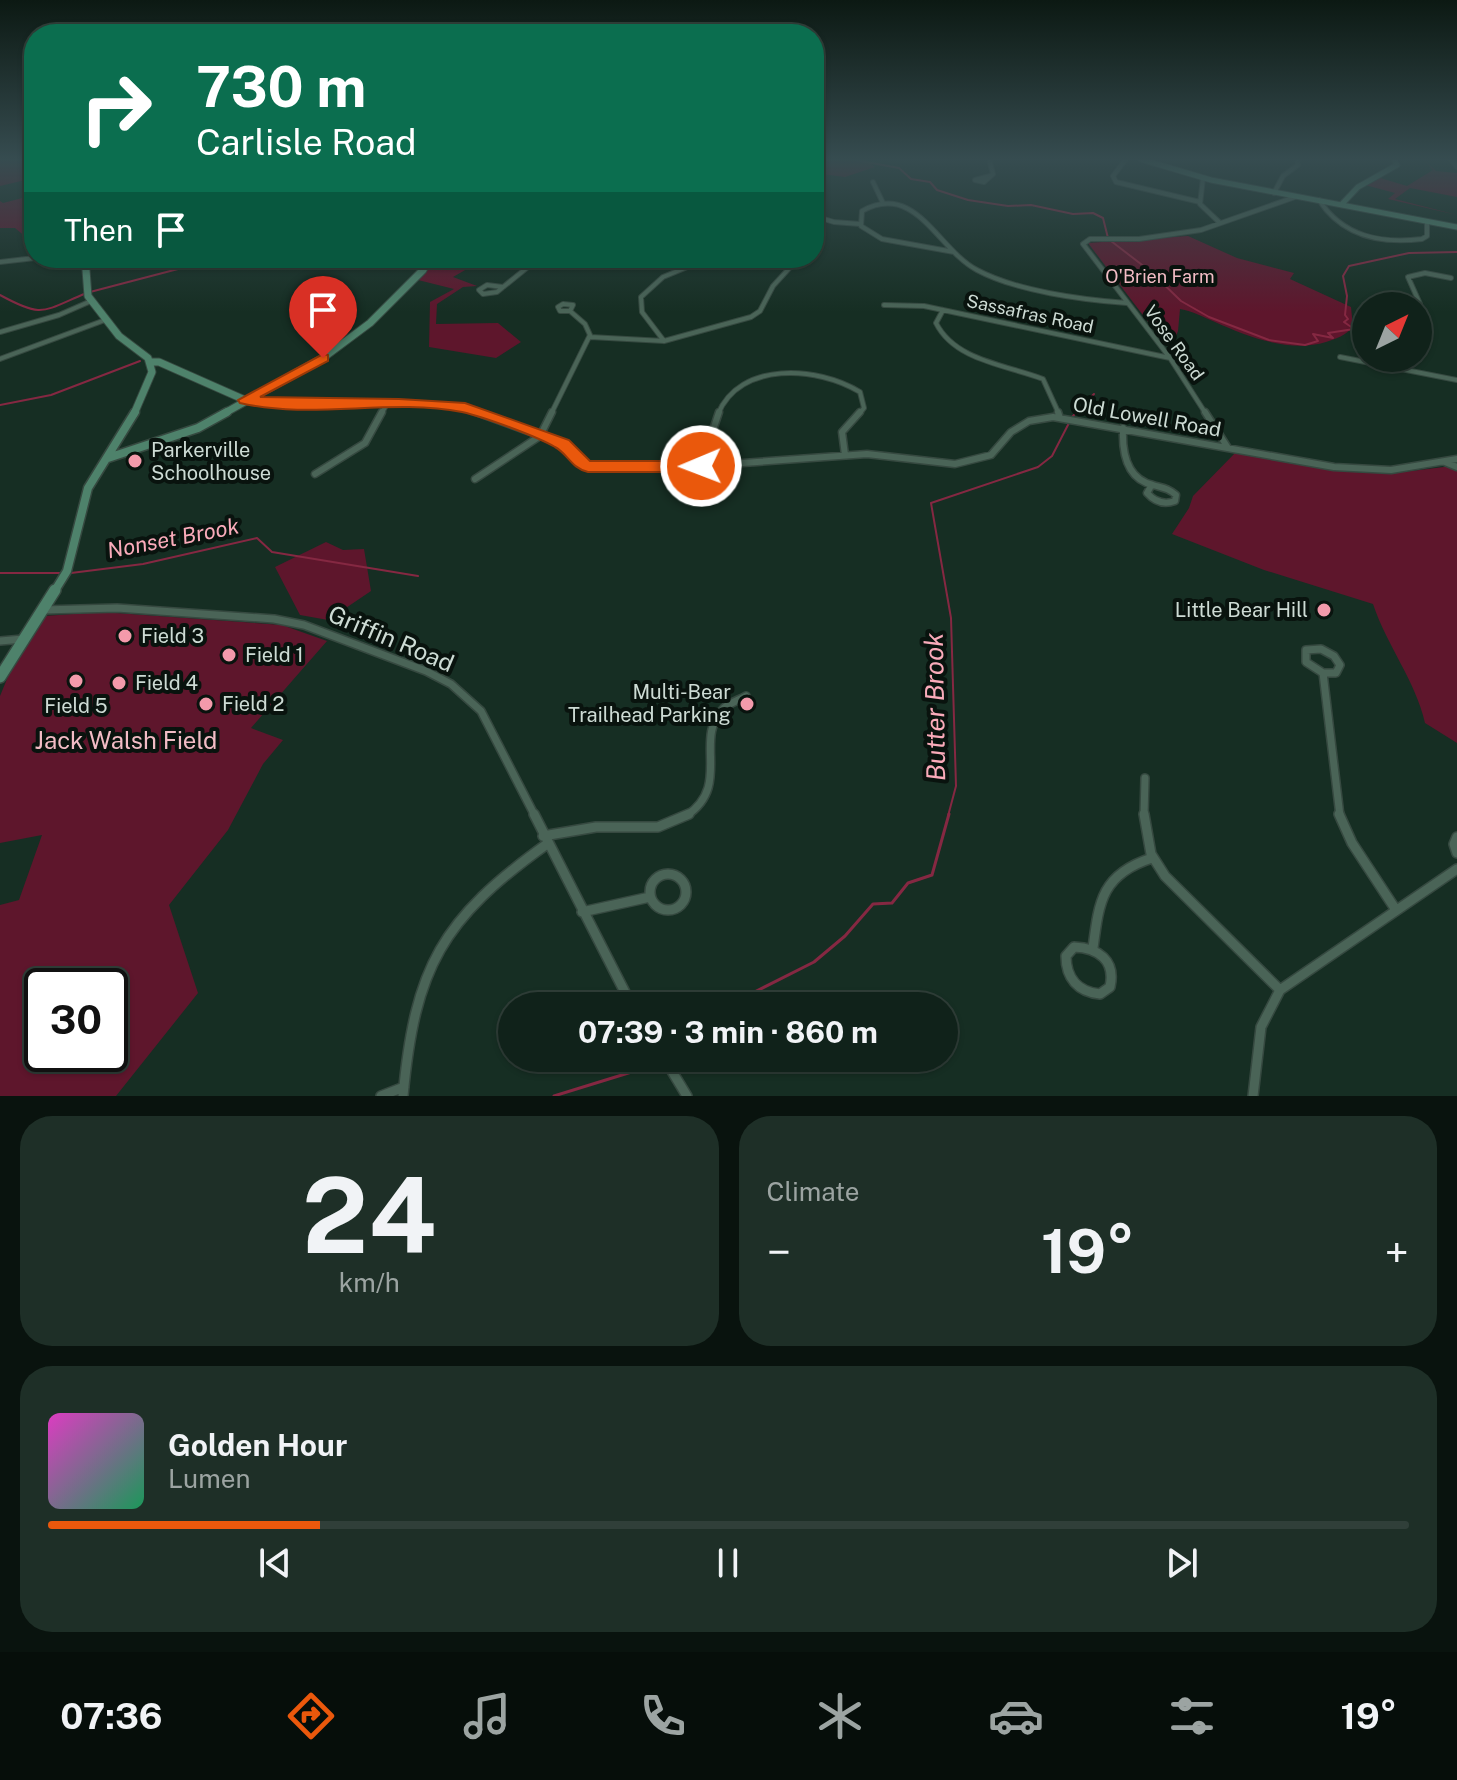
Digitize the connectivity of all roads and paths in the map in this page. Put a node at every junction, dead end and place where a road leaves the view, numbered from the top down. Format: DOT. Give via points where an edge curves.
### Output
graph roads {
  1 [pos="864,210"];
  2 [pos="909,210"];
  3 [pos="1204,210"];
  4 [pos="1260,210"];
  5 [pos="1329,210"];
  6 [pos="1373,210"];
  7 [pos="824,219"];
  8 [pos="1427,221"];
  9 [pos="1219,222"];
  10 [pos="860,224"];
  11 [pos="1457,227"];
  12 [pos="954,252"];
  13 [pos="24,259"];
  14 [pos="0,262"];
  15 [pos="85,268"];
  16 [pos="426,268"];
  17 [pos="528,268"];
  18 [pos="685,268"];
  19 [pos="789,268"];
  20 [pos="1451,278"];
  21 [pos="503,287"];
  22 [pos="1413,292"];
  23 [pos="91,301"];
  24 [pos="1127,303"];
  25 [pos="884,305"];
  26 [pos="943,310"];
  27 [pos="570,311"];
  28 [pos="105,320"];
  29 [pos="0,332"];
  30 [pos="590,337"];
  31 [pos="664,341"];
  32 [pos="1340,357"];
  33 [pos="1170,358"];
  34 [pos="0,359"];
  35 [pos="1352,359"];
  36 [pos="151,362"];
  37 [pos="1416,372"];
  38 [pos="1457,380"];
  39 [pos="245,400"];
  40 [pos="388,404"];
  41 [pos="1060,418"];
  42 [pos="1123,428"];
  43 [pos="540,436"];
  44 [pos="1228,448"];
  45 [pos="845,455"];
  46 [pos="108,458"];
  47 [pos="1457,462"];
  48 [pos="701,466"];
  49 [pos="315,474"];
  50 [pos="475,479"];
  51 [pos="1151,486"];
  52 [pos="42,610"];
  53 [pos="23,639"];
  54 [pos="0,641"];
  55 [pos="1323,673"];
  56 [pos="0,677"];
  57 [pos="746,696"];
  58 [pos="1145,778"];
  59 [pos="1457,837"];
  60 [pos="545,840"];
  61 [pos="1457,853"];
  62 [pos="1152,858"];
  63 [pos="1457,869"];
  64 [pos="650,897"];
  65 [pos="1396,910"];
  66 [pos="582,912"];
  67 [pos="1093,948"];
  68 [pos="1280,990"];
  69 [pos="625,992"];
  70 [pos="672,1072"];
  71 [pos="404,1091"];
  72 [pos="381,1096"];
  73 [pos="687,1096"];
  74 [pos="1253,1096"];
  1 -- 10 [label="street"];
  2 -- 12 [label="street" via="945,238"];
  3 -- 9 [label="street"];
  4 -- 9 [label="street, Vose Road"];
  5 -- 8 [label="street" via="1369,239 1422,239 1427,236"];
  6 -- 8 [label="main road"];
  7 -- 10 [label="street"];
  8 -- 11 [label="main road"];
  9 -- 24 [label="street, Vose Road" via="1172,236 1084,242"];
  10 -- 12 [label="street" via="879,239"];
  12 -- 24 [label="street" via="965,264 993,277"];
  13 -- 14 [label="street"];
  15 -- 23 [label="main road"];
  16 -- 39 [label="main road" via="351,339"];
  17 -- 21 [label="street"];
  18 -- 31 [label="street" via="663,277 641,297 642,312"];
  19 -- 31 [label="street" via="756,315"];
  20 -- 22 [label="street" via="1425,273 1408,277"];
  21 -- 21 [label="street" via="489,295 479,290 487,285"];
  23 -- 28 [label="main road"];
  23 -- 29 [label="street"];
  24 -- 33 [label="street, Vose Road"];
  25 -- 26 [label="street, Sassafras Road"];
  26 -- 33 [label="street, Sassafras Road"];
  26 -- 41 [label="street" via="936,323 943,337 976,357 1043,379"];
  27 -- 30 [label="street" via="588,327"];
  28 -- 34 [label="street"];
  28 -- 36 [label="main road"];
  30 -- 31 [label="street"];
  30 -- 43 [label="street"];
  32 -- 35 [label="street"];
  33 -- 44 [label="street, Vose Road"];
  36 -- 39 [label="main road, Old Lowell Road"];
  36 -- 46 [label="main road" via="147,388"];
  37 -- 38 [label="street"];
  39 -- 40 [label="street, Old Lowell Road"];
  39 -- 46 [label="main road" via="184,434"];
  40 -- 43 [label="street, Old Lowell Road" via="465,408"];
  40 -- 49 [label="street" via="365,443"];
  41 -- 42 [label="street, Old Lowell Road"];
  41 -- 45 [label="street, Old Lowell Road" via="1029,421 991,455 966,463"];
  42 -- 44 [label="street, Old Lowell Road"];
  42 -- 51 [label="street" via="1126,462"];
  43 -- 48 [label="street, Old Lowell Road" via="563,444 588,467"];
  43 -- 50 [label="street"];
  44 -- 47 [label="street, Old Lowell Road" via="1364,469"];
  45 -- 48 [label="street, Old Lowell Road"];
  45 -- 48 [label="street" via="841,435 862,412 860,392 835,379 768,375 744,381 728,394"];
  46 -- 52 [label="main road" via="85,495 67,571"];
  51 -- 51 [label="street" via="1168,487 1175,501 1153,499 1147,493"];
  52 -- 53 [label="main road"];
  52 -- 60 [label="street, Griffin Road" via="108,608 274,619 326,632 426,671 451,684 481,711"];
  53 -- 54 [label="street"];
  53 -- 56 [label="main road"];
  55 -- 55 [label="street" via="1336,673 1339,662 1325,650 1308,648 1304,659"];
  55 -- 65 [label="street" via="1340,818"];
  57 -- 60 [label="street" via="723,709 711,725 713,777 706,797 684,818 655,828 594,827"];
  58 -- 62 [label="street" via="1143,817"];
  59 -- 61 [label="street"];
  60 -- 66 [label="street, Griffin Road"];
  60 -- 71 [label="street" via="474,902 435,954 415,1012"];
  62 -- 67 [label="street" via="1128,865 1108,883"];
  62 -- 68 [label="street"];
  63 -- 65 [label="street"];
  64 -- 64 [label="street" via="652,884 662,876 678,876 685,886 685,899 673,910 660,910"];
  64 -- 66 [label="street"];
  65 -- 68 [label="street"];
  66 -- 69 [label="street, Griffin Road"];
  67 -- 67 [label="street" via="1071,949 1066,965 1080,989 1100,994 1110,987 1113,973"];
  68 -- 74 [label="street" via="1260,1024"];
  70 -- 73 [label="street"];
  71 -- 72 [label="street"];
}
